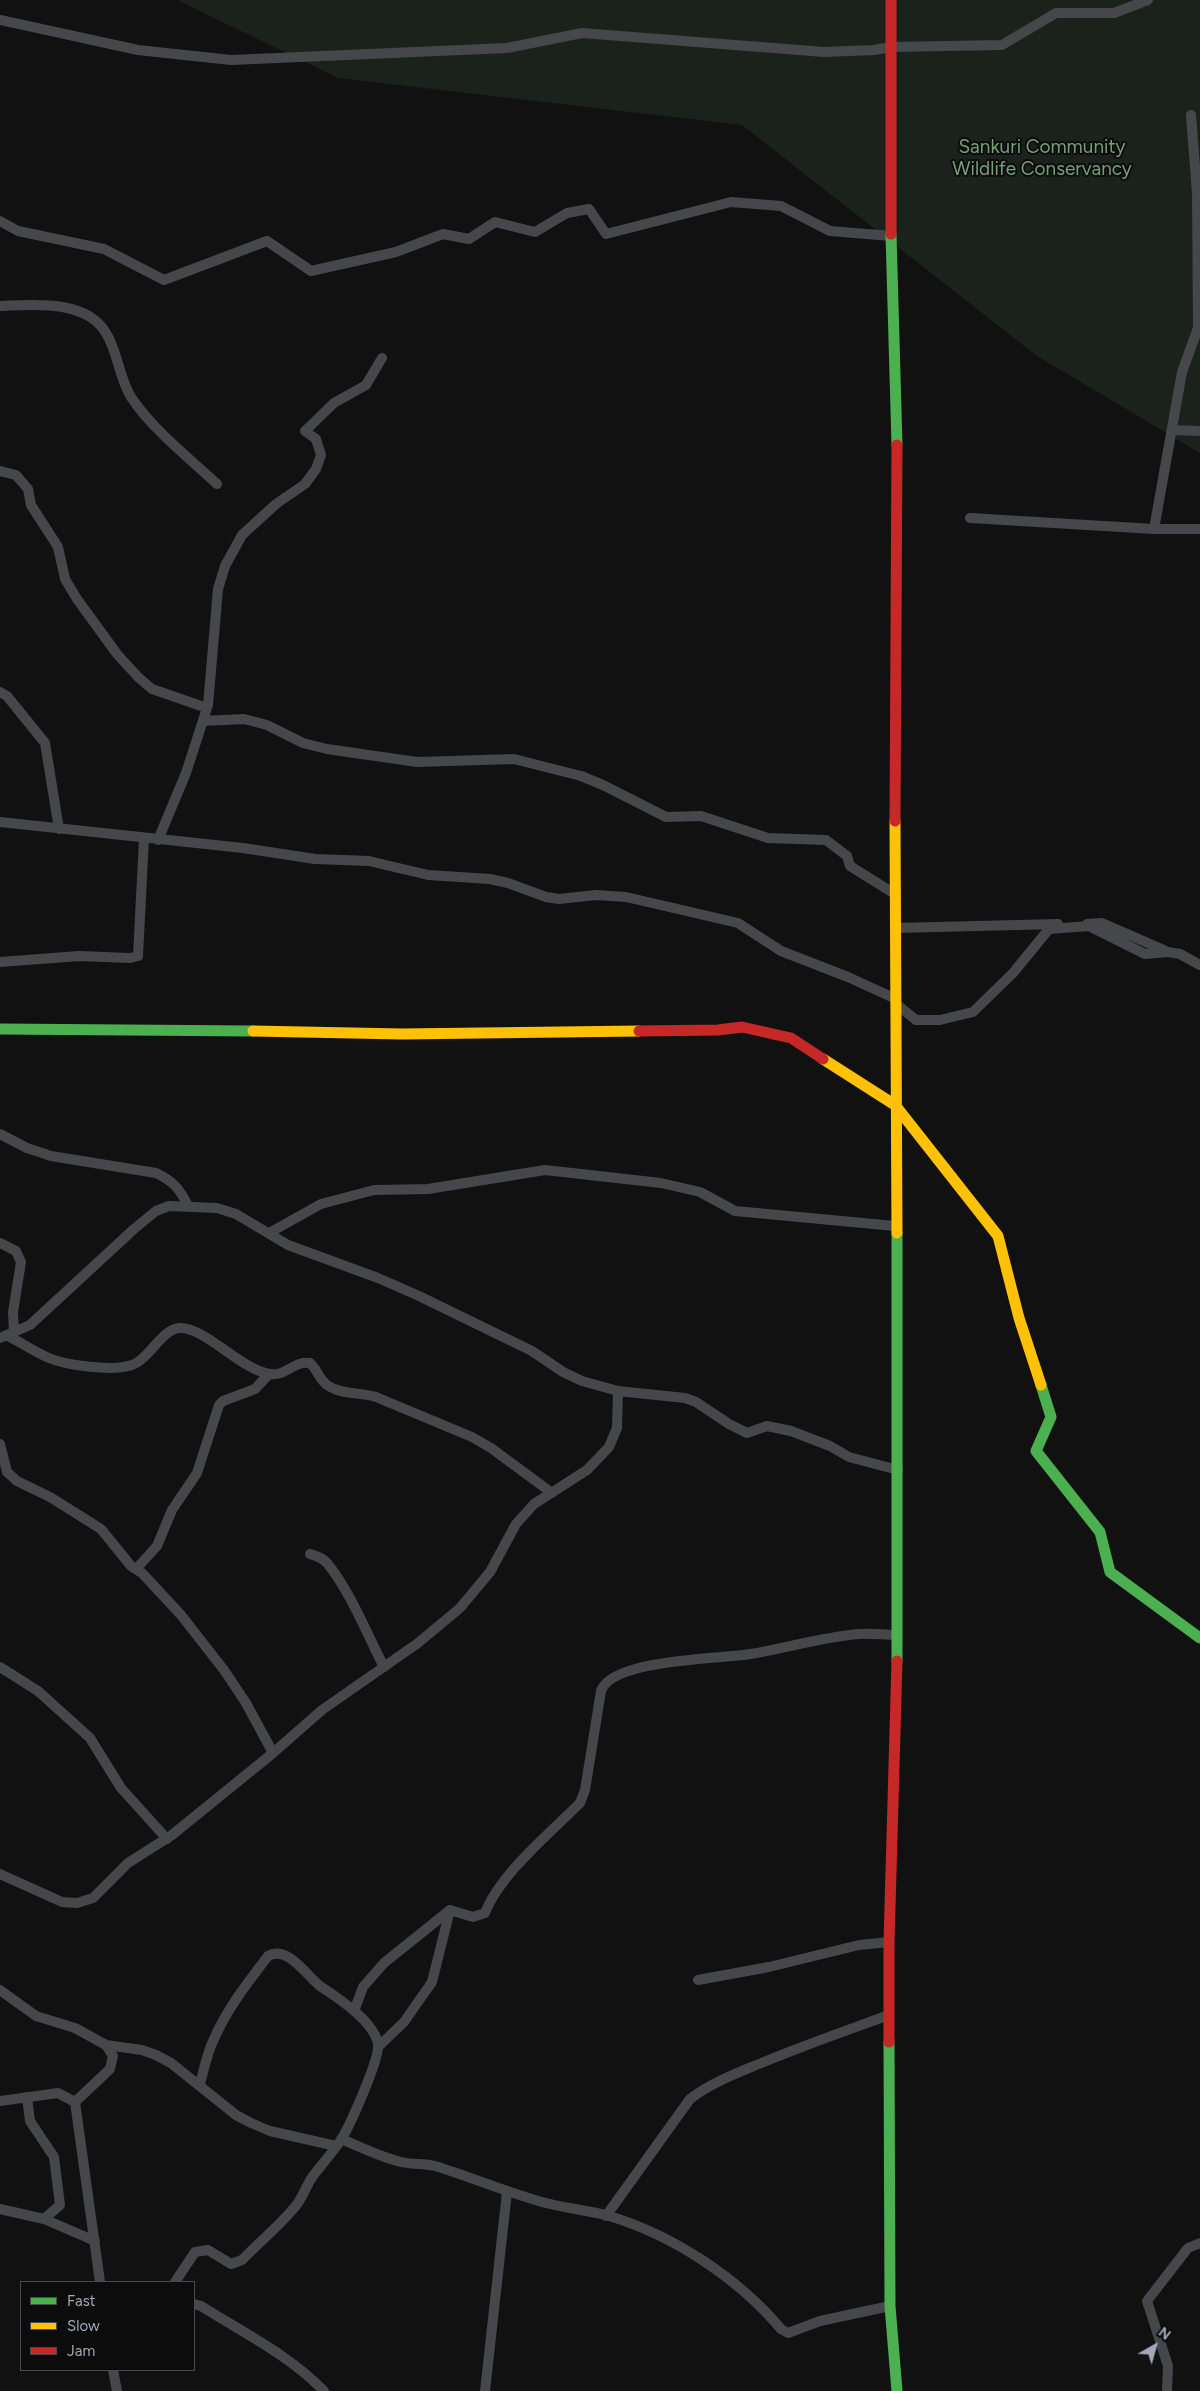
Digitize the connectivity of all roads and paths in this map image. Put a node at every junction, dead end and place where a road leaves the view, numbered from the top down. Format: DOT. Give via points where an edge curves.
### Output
graph roads {
  1 [pos="890,0"];
  2 [pos="1148,0"];
  3 [pos="0,20"];
  4 [pos="891,47"];
  5 [pos="1191,116"];
  6 [pos="0,221"];
  7 [pos="891,236"];
  8 [pos="0,306"];
  9 [pos="1199,328"];
  10 [pos="382,358"];
  11 [pos="1172,430"];
  12 [pos="1200,431"];
  13 [pos="0,471"];
  14 [pos="218,484"];
  15 [pos="970,518"];
  16 [pos="1154,529"];
  17 [pos="1200,529"];
  18 [pos="0,692"];
  19 [pos="207,708"];
  20 [pos="203,721"];
  21 [pos="0,822"];
  22 [pos="58,829"];
  23 [pos="144,838"];
  24 [pos="158,840"];
  25 [pos="895,894"];
  26 [pos="896,928"];
  27 [pos="1168,952"];
  28 [pos="0,962"];
  29 [pos="1200,965"];
  30 [pos="896,1002"];
  31 [pos="0,1029"];
  32 [pos="895,1105"];
  33 [pos="0,1134"];
  34 [pos="188,1206"];
  35 [pos="895,1226"];
  36 [pos="268,1233"];
  37 [pos="0,1243"];
  38 [pos="8,1336"];
  39 [pos="269,1374"];
  40 [pos="618,1391"];
  41 [pos="0,1444"];
  42 [pos="898,1470"];
  43 [pos="552,1493"];
  44 [pos="310,1554"];
  45 [pos="136,1568"];
  46 [pos="897,1635"];
  47 [pos="1200,1638"];
  48 [pos="0,1667"];
  49 [pos="384,1667"];
  50 [pos="273,1753"];
  51 [pos="166,1839"];
  52 [pos="0,1874"];
  53 [pos="450,1910"];
  54 [pos="890,1942"];
  55 [pos="698,1980"];
  56 [pos="0,1990"];
  57 [pos="354,2011"];
  58 [pos="889,2015"];
  59 [pos="106,2045"];
  60 [pos="378,2046"];
  61 [pos="200,2084"];
  62 [pos="26,2097"];
  63 [pos="0,2101"];
  64 [pos="74,2102"];
  65 [pos="339,2142"];
  66 [pos="507,2192"];
  67 [pos="0,2208"];
  68 [pos="606,2216"];
  69 [pos="44,2219"];
  70 [pos="95,2242"];
  71 [pos="1200,2243"];
  72 [pos="102,2281"];
  73 [pos="176,2281"];
  74 [pos="195,2304"];
  75 [pos="890,2306"];
  76 [pos="113,2371"];
  77 [pos="117,2391"];
  78 [pos="324,2391"];
  79 [pos="485,2391"];
  80 [pos="897,2391"];
  81 [pos="1167,2391"];
  1 -- 4 [label="street"];
  2 -- 4 [label="street" via="1114,13 1056,13 1002,45"];
  3 -- 4 [label="street" via="138,50 232,60 507,48 582,33 824,52"];
  4 -- 7 [label="street"];
  5 -- 9 [label="street" via="1197,193"];
  6 -- 7 [label="street" via="18,231 104,249 164,280 267,241 311,271 396,252 443,234 470,239 494,222 535,232 567,213 589,209 606,234 731,202 780,206 830,231"];
  7 -- 25 [label="street" via="897,444"];
  8 -- 14 [label="street" via="57,304 88,316 106,332 131,397 162,432"];
  9 -- 11 [label="street" via="1182,372"];
  10 -- 19 [label="street" via="366,385 334,403 304,431 316,439 321,455 316,470 305,484 276,504 242,535 225,566 218,589"];
  11 -- 12 [label="street"];
  11 -- 16 [label="street"];
  13 -- 19 [label="street" via="16,475 28,489 31,505 58,547 65,579 117,654 152,689"];
  15 -- 16 [label="street"];
  16 -- 17 [label="street"];
  18 -- 22 [label="street" via="7,696 45,743"];
  19 -- 20 [label="street"];
  20 -- 24 [label="street"];
  20 -- 25 [label="street" via="244,719 267,725 311,745 417,762 514,759 581,776 666,817 701,816 768,838 826,840 847,856 850,866"];
  21 -- 22 [label="street"];
  22 -- 23 [label="street"];
  23 -- 24 [label="street"];
  23 -- 28 [label="street" via="138,956 79,956"];
  24 -- 30 [label="street" via="315,859 369,861 428,875 490,879 546,897 626,897 718,917 738,923 781,951 848,977"];
  25 -- 26 [label="street"];
  26 -- 27 [label="street" via="1102,923"];
  26 -- 30 [label="street"];
  27 -- 29 [label="street" via="1180,954"];
  27 -- 30 [label="street" via="1145,954 1089,926 1049,929 1013,973 973,1012 940,1020 916,1020"];
  30 -- 32 [label="street"];
  31 -- 32 [label="street" via="402,1034 742,1027 791,1038"];
  32 -- 35 [label="street"];
  32 -- 47 [label="street" via="998,1236 1018,1318 1051,1417 1036,1451 1100,1532 1110,1572"];
  33 -- 34 [label="street" via="26,1148 51,1156 156,1173 180,1189"];
  34 -- 36 [label="street" via="227,1211"];
  34 -- 38 [label="street" via="169,1206 156,1212 30,1325"];
  35 -- 36 [label="street" via="735,1211 700,1192 661,1183 544,1170 428,1189 374,1190 321,1204"];
  35 -- 42 [label="street"];
  36 -- 40 [label="street" via="288,1245 419,1296 532,1350 573,1377"];
  37 -- 38 [label="street" via="16,1251 21,1262"];
  38 -- 39 [label="street" via="50,1359 120,1367 133,1365 176,1328 186,1328 249,1367"];
  39 -- 43 [label="street" via="278,1375 310,1363 319,1377 339,1392 376,1397 472,1438"];
  39 -- 45 [label="street" via="255,1389 219,1405 197,1473 172,1510 157,1546"];
  40 -- 42 [label="street" via="685,1398 747,1433 768,1426 791,1431 850,1457"];
  40 -- 43 [label="street" via="617,1428 609,1447 587,1470"];
  41 -- 45 [label="street" via="7,1472 17,1481 91,1520"];
  42 -- 46 [label="street"];
  43 -- 49 [label="street" via="534,1504 516,1524 490,1572 460,1608"];
  44 -- 49 [label="street" via="322,1558 327,1564"];
  45 -- 50 [label="street" via="181,1615 224,1670"];
  46 -- 53 [label="street" via="860,1634 751,1654 688,1659 609,1678 601,1691 585,1790 580,1803 506,1879 484,1913 473,1917"];
  46 -- 54 [label="street"];
  48 -- 51 [label="street" via="38,1691 90,1738 121,1788"];
  49 -- 50 [label="street" via="316,1714"];
  50 -- 51 [label="street"];
  51 -- 52 [label="street" via="128,1862 92,1898 77,1903 62,1902"];
  53 -- 57 [label="street" via="384,1964 363,1986"];
  53 -- 60 [label="street" via="432,1982 404,2022"];
  54 -- 55 [label="street" via="859,1945"];
  54 -- 58 [label="street"];
  56 -- 59 [label="street" via="36,2016 75,2028"];
  57 -- 60 [label="street" via="376,2038"];
  57 -- 61 [label="street" via="311,1979 292,1960 281,1954 272,1954 222,2023 213,2040"];
  58 -- 68 [label="street" via="776,2056 700,2091 690,2099"];
  58 -- 75 [label="street"];
  59 -- 61 [label="street" via="156,2054"];
  59 -- 64 [label="street" via="113,2056 110,2069"];
  60 -- 65 [label="street" via="368,2080"];
  61 -- 65 [label="street" via="236,2115 270,2131"];
  62 -- 63 [label="street"];
  62 -- 64 [label="street" via="58,2093"];
  62 -- 69 [label="street" via="30,2121 54,2157 60,2205"];
  64 -- 70 [label="street"];
  65 -- 66 [label="street" via="403,2163 433,2166"];
  65 -- 73 [label="street" via="312,2176 298,2203 242,2260 231,2264 208,2250 195,2252"];
  66 -- 68 [label="street"];
  66 -- 79 [label="street"];
  67 -- 69 [label="street"];
  68 -- 75 [label="street" via="640,2228 707,2262 748,2294 788,2333 820,2321"];
  69 -- 70 [label="street"];
  70 -- 72 [label="street"];
  71 -- 81 [label="street" via="1188,2248 1147,2301 1168,2366"];
  74 -- 78 [label="street" via="279,2354"];
  75 -- 80 [label="street"];
  76 -- 77 [label="street"];
}
